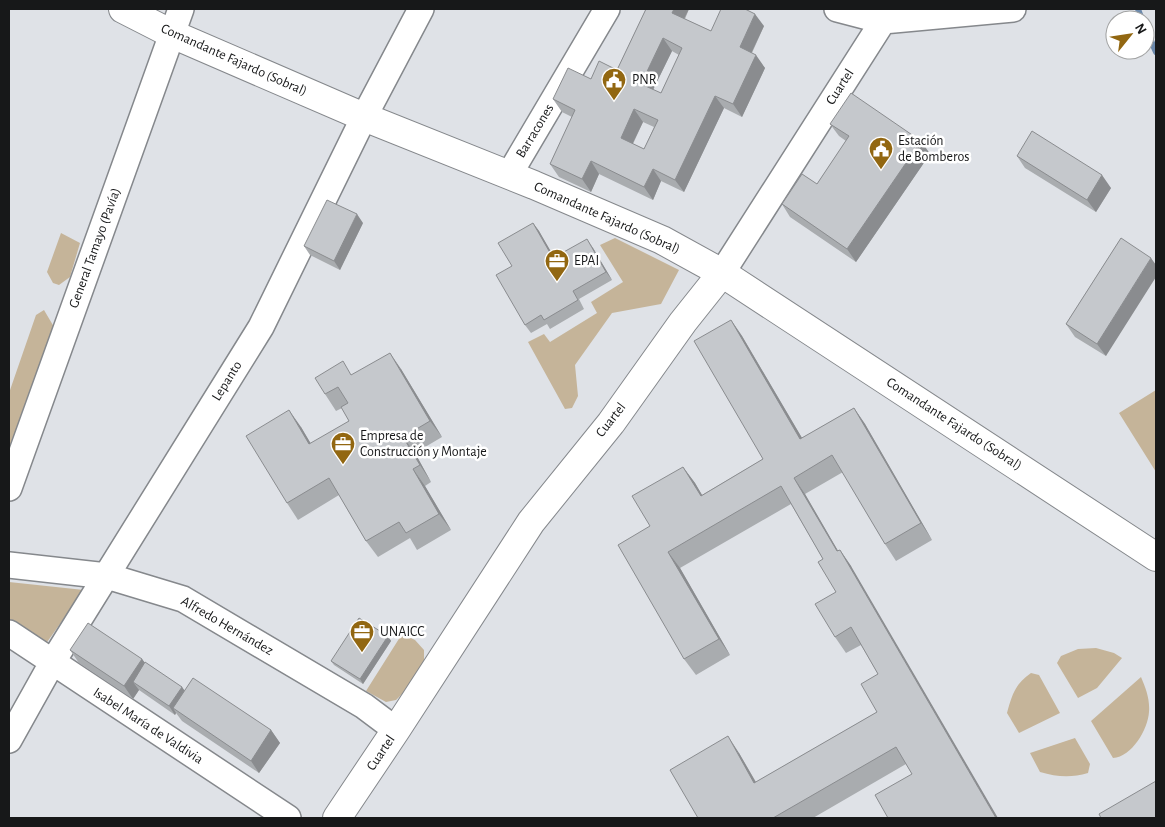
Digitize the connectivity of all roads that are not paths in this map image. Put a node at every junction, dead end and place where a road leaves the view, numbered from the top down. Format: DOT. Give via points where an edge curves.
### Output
graph roads {
  1 [pos="123,9"];
  2 [pos="181,9"];
  3 [pos="421,9"];
  4 [pos="608,9"];
  5 [pos="836,9"];
  6 [pos="1013,9"];
  7 [pos="883,21"];
  8 [pos="172,34"];
  9 [pos="364,117"];
  10 [pos="509,175"];
  11 [pos="722,273"];
  12 [pos="9,488"];
  13 [pos="1156,557"];
  14 [pos="9,566"];
  15 [pos="107,576"];
  16 [pos="9,633"];
  17 [pos="52,663"];
  18 [pos="396,730"];
  19 [pos="9,740"];
  20 [pos="288,818"];
  21 [pos="337,818"];
  1 -- 8 [label="main road, Comandante Fajardo (Sobral)"];
  2 -- 8 [label="street, General Tamayo (Pavía)"];
  3 -- 9 [label="street, Lepanto"];
  4 -- 10 [label="street, Barracones"];
  5 -- 7 [label="street"];
  6 -- 7 [label="street"];
  7 -- 11 [label="street, Cuartel"];
  8 -- 9 [label="main road, Comandante Fajardo (Sobral)"];
  8 -- 12 [label="street, General Tamayo (Pavía)"];
  9 -- 10 [label="main road, Comandante Fajardo (Sobral)"];
  9 -- 15 [label="street, Lepanto" via="261,327"];
  10 -- 11 [label="main road, Comandante Fajardo (Sobral)" via="662,240"];
  11 -- 13 [label="main road, Comandante Fajardo (Sobral)"];
  11 -- 18 [label="main road, Cuartel" via="611,423 531,522"];
  14 -- 15 [label="street, Alfredo Hernández"];
  15 -- 17 [label="street, Lepanto"];
  15 -- 18 [label="street, Alfredo Hernández" via="183,599 364,706"];
  16 -- 17 [label="street, Isabel María de Valdivia"];
  17 -- 19 [label="street, Lepanto"];
  17 -- 20 [label="street, Isabel María de Valdivia"];
  18 -- 21 [label="main road, Cuartel"];
}
